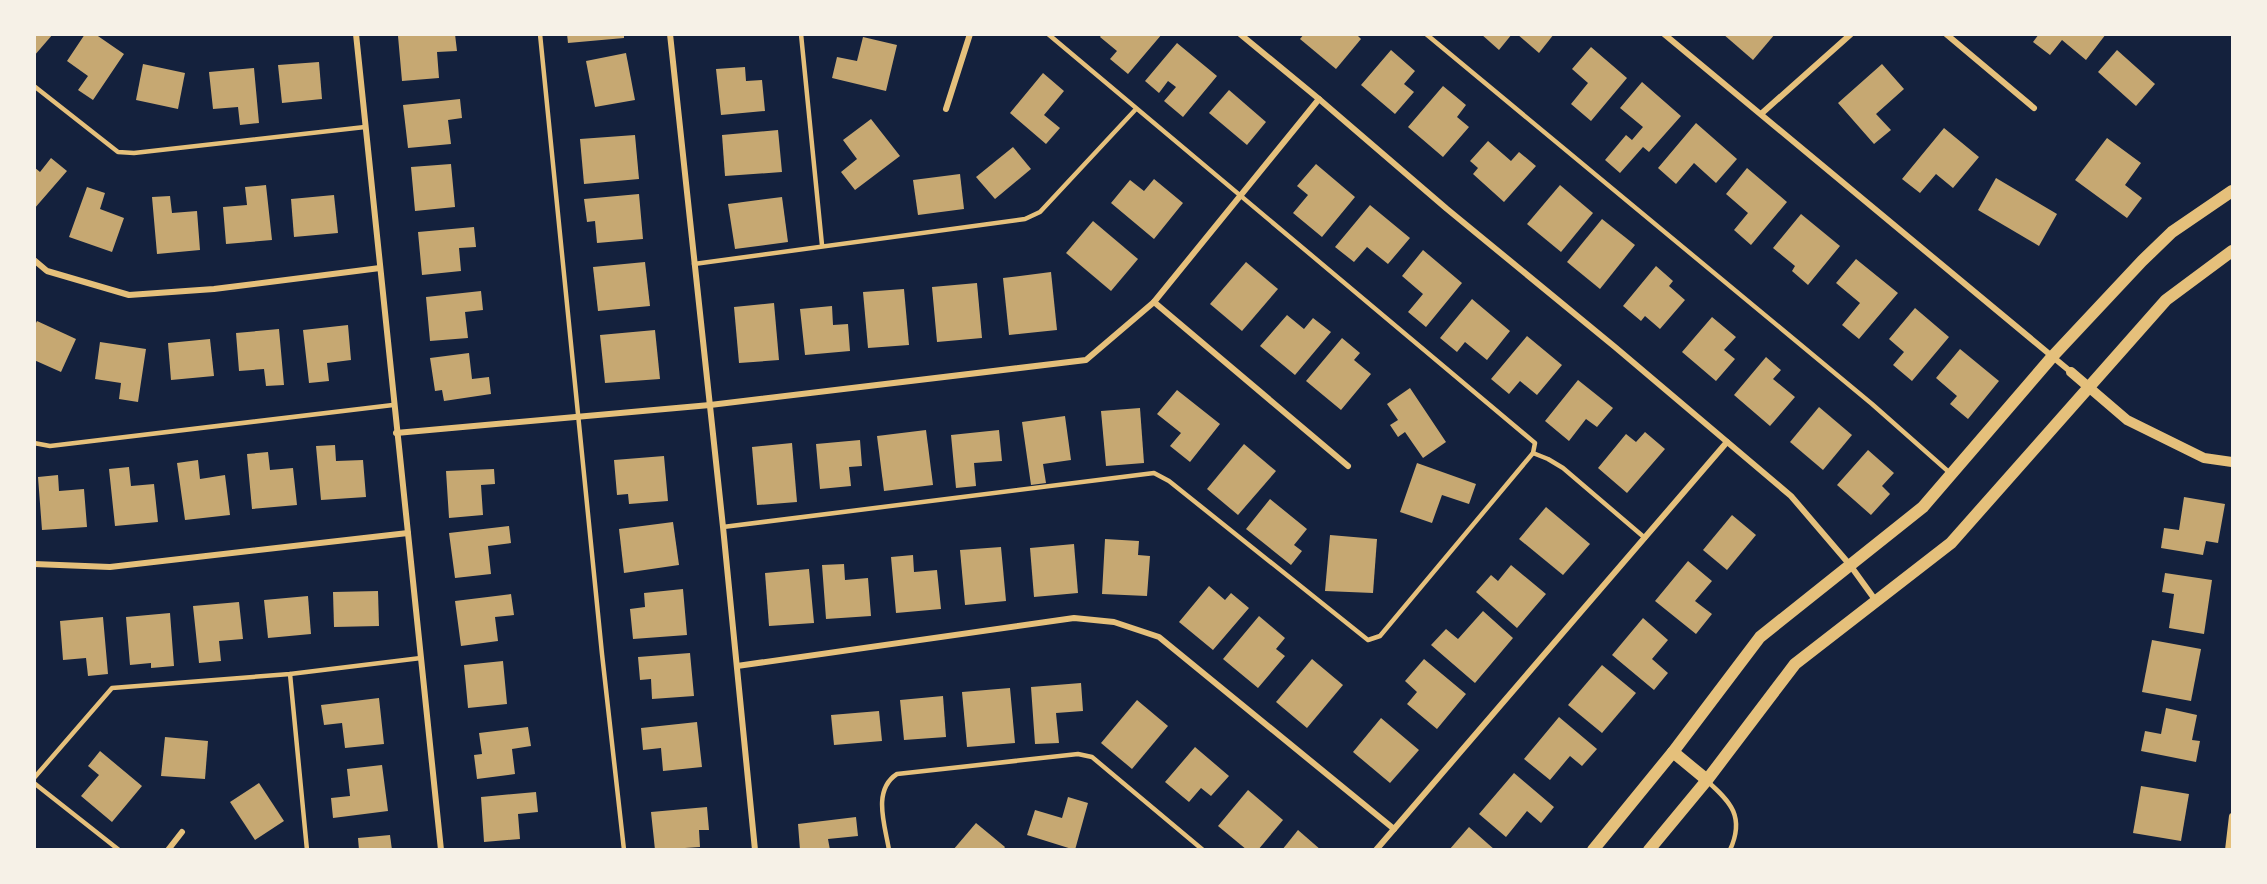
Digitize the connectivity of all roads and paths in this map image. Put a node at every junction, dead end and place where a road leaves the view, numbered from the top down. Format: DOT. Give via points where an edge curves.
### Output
graph roads {
  1 [pos="356,34"];
  2 [pos="540,34"];
  3 [pos="670,34"];
  4 [pos="801,34"];
  5 [pos="970,34"];
  6 [pos="1048,34"];
  7 [pos="1240,34"];
  8 [pos="1426,34"];
  9 [pos="1664,34"];
  10 [pos="1851,34"];
  11 [pos="1946,34"];
  12 [pos="34,86"];
  13 [pos="1319,99"];
  14 [pos="2034,108"];
  15 [pos="946,109"];
  16 [pos="1136,109"];
  17 [pos="1761,114"];
  18 [pos="365,127"];
  19 [pos="2232,192"];
  20 [pos="1239,196"];
  21 [pos="822,245"];
  22 [pos="2232,251"];
  23 [pos="34,260"];
  24 [pos="694,264"];
  25 [pos="380,268"];
  26 [pos="1154,302"];
  27 [pos="2052,357"];
  28 [pos="2071,372"];
  29 [pos="2088,386"];
  30 [pos="393,405"];
  31 [pos="710,405"];
  32 [pos="578,417"];
  33 [pos="396,433"];
  34 [pos="1727,442"];
  35 [pos="34,443"];
  36 [pos="1533,453"];
  37 [pos="2232,462"];
  38 [pos="1348,466"];
  39 [pos="1950,474"];
  40 [pos="723,527"];
  41 [pos="408,533"];
  42 [pos="1644,538"];
  43 [pos="34,564"];
  44 [pos="1850,565"];
  45 [pos="1876,601"];
  46 [pos="421,658"];
  47 [pos="737,666"];
  48 [pos="290,674"];
  49 [pos="1673,752"];
  50 [pos="34,778"];
  51 [pos="1707,780"];
  52 [pos="34,783"];
  53 [pos="2232,816"];
  54 [pos="1394,829"];
  55 [pos="182,831"];
  56 [pos="119,849"];
  57 [pos="168,849"];
  58 [pos="307,849"];
  59 [pos="441,849"];
  60 [pos="624,849"];
  61 [pos="755,849"];
  62 [pos="889,849"];
  63 [pos="1203,849"];
  64 [pos="1376,849"];
  65 [pos="1593,849"];
  66 [pos="1649,849"];
  67 [pos="1730,849"];
  68 [pos="2228,849"];
  1 -- 18 [label="street"];
  2 -- 32 [label="lane"];
  3 -- 24 [label="street"];
  4 -- 21 [label="lane"];
  5 -- 15 [label="street"];
  6 -- 16 [label="lane"];
  7 -- 13 [label="street"];
  8 -- 39 [label="lane" via="1872,404"];
  9 -- 17 [label="street"];
  10 -- 17 [label="street"];
  11 -- 14 [label="street"];
  12 -- 18 [label="lane" via="118,152"];
  13 -- 20 [label="street"];
  13 -- 34 [label="street"];
  16 -- 20 [label="lane"];
  16 -- 21 [label="lane" via="1040,212 1025,219"];
  17 -- 27 [label="street"];
  18 -- 25 [label="street"];
  19 -- 27 [label="main road" via="2165,239"];
  20 -- 26 [label="street"];
  20 -- 36 [label="lane" via="1535,443"];
  21 -- 24 [label="lane"];
  22 -- 29 [label="main road" via="2166,300"];
  23 -- 25 [label="street" via="47,271 129,294 214,289"];
  24 -- 31 [label="street"];
  25 -- 30 [label="street"];
  26 -- 31 [label="street" via="1086,360"];
  26 -- 38 [label="street"];
  27 -- 28 [label="street"];
  27 -- 39 [label="main road"];
  28 -- 29 [label="street"];
  29 -- 37 [label="street" via="2127,420 2204,458"];
  29 -- 45 [label="main road" via="1951,543"];
  30 -- 33 [label="street"];
  30 -- 35 [label="lane" via="50,446"];
  31 -- 32 [label="street"];
  31 -- 40 [label="street"];
  32 -- 33 [label="street"];
  32 -- 60 [label="lane"];
  33 -- 41 [label="street"];
  34 -- 42 [label="street"];
  34 -- 44 [label="street" via="1791,496"];
  36 -- 40 [label="lane" via="1380,636 1368,640 1154,473"];
  36 -- 42 [label="lane" via="1563,468"];
  39 -- 44 [label="main road" via="1923,507"];
  40 -- 47 [label="street"];
  41 -- 43 [label="street" via="110,567"];
  41 -- 46 [label="street"];
  42 -- 54 [label="street"];
  44 -- 45 [label="street"];
  44 -- 49 [label="main road" via="1760,636"];
  45 -- 51 [label="main road" via="1795,664"];
  46 -- 48 [label="lane"];
  46 -- 59 [label="street"];
  47 -- 54 [label="street" via="1074,618 1114,622 1159,637"];
  47 -- 61 [label="street"];
  48 -- 50 [label="lane" via="112,688"];
  48 -- 58 [label="lane"];
  49 -- 51 [label="main road"];
  49 -- 65 [label="main road"];
  51 -- 66 [label="main road"];
  51 -- 67 [label="lane" via="1728,800 1734,812 1738,829"];
  52 -- 56 [label="lane"];
  53 -- 68 [label="street"];
  54 -- 64 [label="street"];
  55 -- 57 [label="street"];
  62 -- 63 [label="lane" via="881,796 888,780 897,774 1078,754 1092,758"];
}
